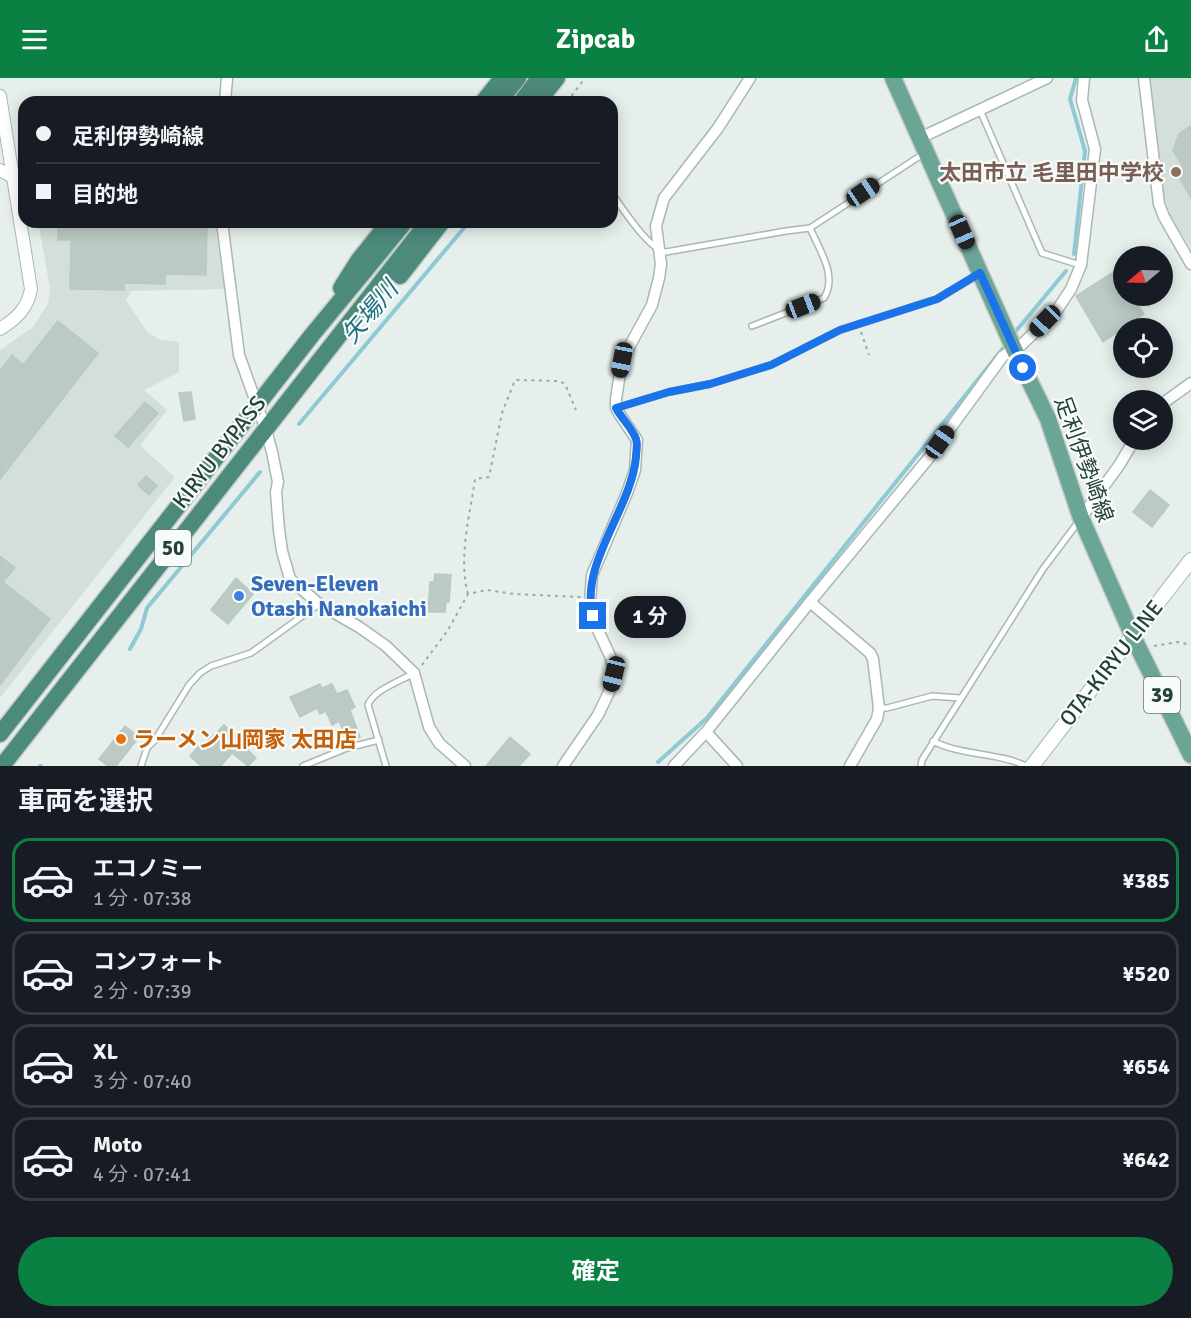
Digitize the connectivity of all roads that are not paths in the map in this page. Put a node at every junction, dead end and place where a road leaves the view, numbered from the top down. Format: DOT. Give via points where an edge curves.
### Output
graph roads {
  1 [pos="226,78"];
  2 [pos="502,78"];
  3 [pos="518,78"];
  4 [pos="539,78"];
  5 [pos="557,78"];
  6 [pos="750,78"];
  7 [pos="893,78"];
  8 [pos="1047,78"];
  9 [pos="1084,78"];
  10 [pos="1143,78"];
  11 [pos="0,96"];
  12 [pos="225,96"];
  13 [pos="488,96"];
  14 [pos="504,96"];
  15 [pos="526,96"];
  16 [pos="543,96"];
  17 [pos="980,110"];
  18 [pos="924,145"];
  19 [pos="0,170"];
  20 [pos="18,176"];
  21 [pos="618,202"];
  22 [pos="24,228"];
  23 [pos="223,228"];
  24 [pos="383,228"];
  25 [pos="400,228"];
  26 [pos="423,228"];
  27 [pos="437,228"];
  28 [pos="810,228"];
  29 [pos="659,250"];
  30 [pos="1191,264"];
  31 [pos="1081,265"];
  32 [pos="980,273"];
  33 [pos="752,326"];
  34 [pos="0,329"];
  35 [pos="344,331"];
  36 [pos="312,335"];
  37 [pos="1014,349"];
  38 [pos="1191,383"];
  39 [pos="1173,396"];
  40 [pos="257,405"];
  41 [pos="616,408"];
  42 [pos="266,429"];
  43 [pos="1128,450"];
  44 [pos="1081,518"];
  45 [pos="1191,560"];
  46 [pos="810,602"];
  47 [pos="320,604"];
  48 [pos="1132,635"];
  49 [pos="414,673"];
  50 [pos="960,698"];
  51 [pos="879,708"];
  52 [pos="706,732"];
  53 [pos="0,734"];
  54 [pos="379,740"];
  55 [pos="933,741"];
  56 [pos="1191,755"];
  57 [pos="2,766"];
  58 [pos="141,766"];
  59 [pos="303,766"];
  60 [pos="386,766"];
  61 [pos="465,766"];
  62 [pos="563,766"];
  63 [pos="674,766"];
  64 [pos="736,766"];
  65 [pos="850,766"];
  66 [pos="921,766"];
  67 [pos="1026,766"];
  68 [pos="1032,766"];
  1 -- 12 [label="street"];
  2 -- 13 [label="highway"];
  3 -- 14 [label="highway"];
  4 -- 15 [label="highway"];
  5 -- 16 [label="highway"];
  6 -- 29 [label="street" via="718,128 664,198 656,226"];
  7 -- 18 [label="main road, 足利伊勢崎線 / 39"];
  8 -- 17 [label="street"];
  9 -- 31 [label="street" via="1082,100 1095,149"];
  10 -- 30 [label="street" via="1159,204"];
  11 -- 20 [label="street"];
  17 -- 18 [label="street"];
  17 -- 31 [label="lane" via="1042,253"];
  18 -- 28 [label="lane" via="917,156"];
  18 -- 32 [label="main road, 足利伊勢崎線 / 39"];
  19 -- 20 [label="street"];
  21 -- 29 [label="lane"];
  22 -- 34 [label="street" via="31,289 20,315"];
  23 -- 40 [label="street" via="239,355"];
  24 -- 36 [label="highway, 50"];
  25 -- 36 [label="highway, KIRYU BYPASS / 50"];
  26 -- 35 [label="highway, KIRYU BYPASS / 50"];
  27 -- 35 [label="highway, 50" via="384,297"];
  28 -- 29 [label="lane"];
  28 -- 33 [label="lane" via="829,274 828,292 824,298"];
  29 -- 41 [label="street" via="661,264 652,305 622,360"];
  31 -- 37 [label="street" via="1057,310"];
  32 -- 37 [label="main road, 足利伊勢崎線 / 39"];
  32 -- 41 [label="lane" via="937,299 840,330 771,365"];
  35 -- 42 [label="highway, KIRYU BYPASS / 50"];
  36 -- 40 [label="highway, KIRYU BYPASS / 50"];
  37 -- 44 [label="main road, 足利伊勢崎線 / 39" via="1048,419"];
  37 -- 46 [label="street" via="1003,356 928,459"];
  38 -- 39 [label="street"];
  40 -- 42 [label="street"];
  40 -- 53 [label="highway, KIRYU BYPASS / 50"];
  41 -- 62 [label="street" via="637,440 635,470 592,575 590,598 614,674 598,715"];
  42 -- 47 [label="street" via="278,482 279,530 286,567 290,579"];
  42 -- 57 [label="highway, KIRYU BYPASS / 50"];
  43 -- 44 [label="street"];
  44 -- 48 [label="main road, 足利伊勢崎線 / 39"];
  44 -- 50 [label="lane" via="1043,569"];
  45 -- 48 [label="main road, OTA-KIRYU LINE"];
  46 -- 51 [label="street" via="870,653"];
  46 -- 52 [label="street"];
  47 -- 49 [label="street" via="386,645"];
  47 -- 58 [label="lane" via="251,653 217,663 200,673 147,748"];
  48 -- 56 [label="main road, 足利伊勢崎線 / 39"];
  48 -- 68 [label="main road, OTA-KIRYU LINE"];
  49 -- 54 [label="lane" via="370,700 368,705"];
  49 -- 61 [label="street" via="429,727 439,743"];
  50 -- 51 [label="lane" via="932,696"];
  50 -- 55 [label="lane"];
  51 -- 65 [label="street" via="877,719"];
  52 -- 63 [label="street"];
  52 -- 64 [label="street"];
  54 -- 59 [label="lane"];
  54 -- 60 [label="lane"];
  55 -- 66 [label="lane"];
  55 -- 67 [label="lane" via="943,747"];
}
